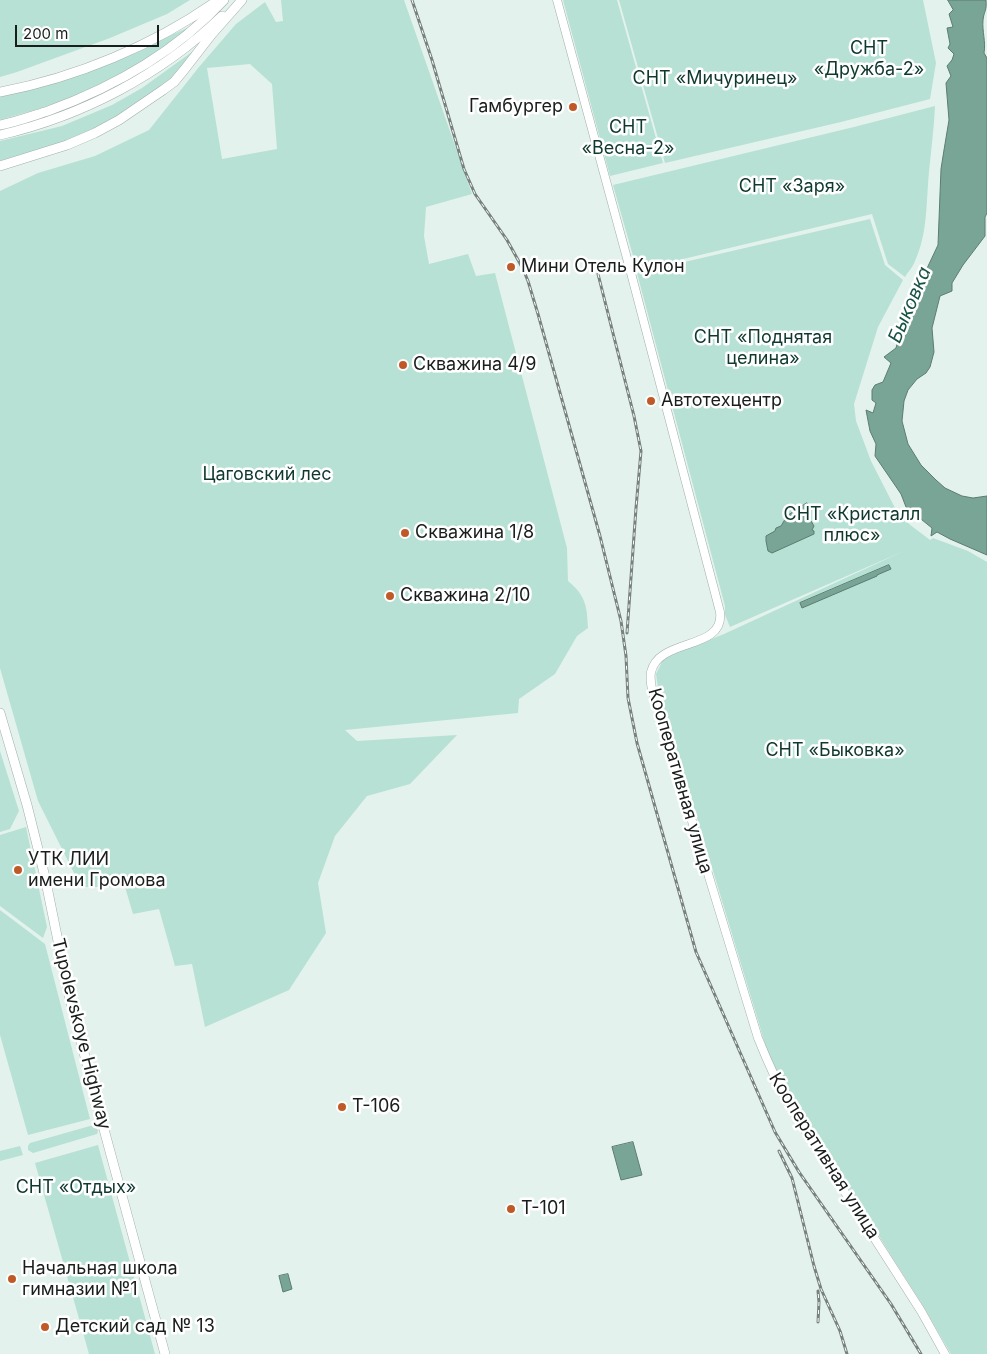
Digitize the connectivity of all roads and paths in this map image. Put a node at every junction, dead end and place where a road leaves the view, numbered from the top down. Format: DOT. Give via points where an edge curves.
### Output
graph roads {
  1 [pos="218,0"];
  2 [pos="224,0"];
  3 [pos="241,0"];
  4 [pos="557,0"];
  5 [pos="0,92"];
  6 [pos="0,125"];
  7 [pos="0,135"];
  8 [pos="0,166"];
  9 [pos="0,713"];
  10 [pos="165,1354"];
  11 [pos="945,1354"];
  1 -- 5 [label="main road" via="158,37 114,57 61,77"];
  2 -- 6 [label="main road" via="189,34 127,76 69,103"];
  3 -- 7 [label="main road" via="192,43 130,84 54,119"];
  3 -- 8 [label="main road" via="179,76 163,90 95,133"];
  4 -- 11 [label="main road, Кооперативная улица" via="720,612 716,631 667,652 654,663 650,680 656,706 770,1068 791,1108"];
  9 -- 10 [label="main road, Tupolevskoye Highway" via="45,877 73,1012"];
}
